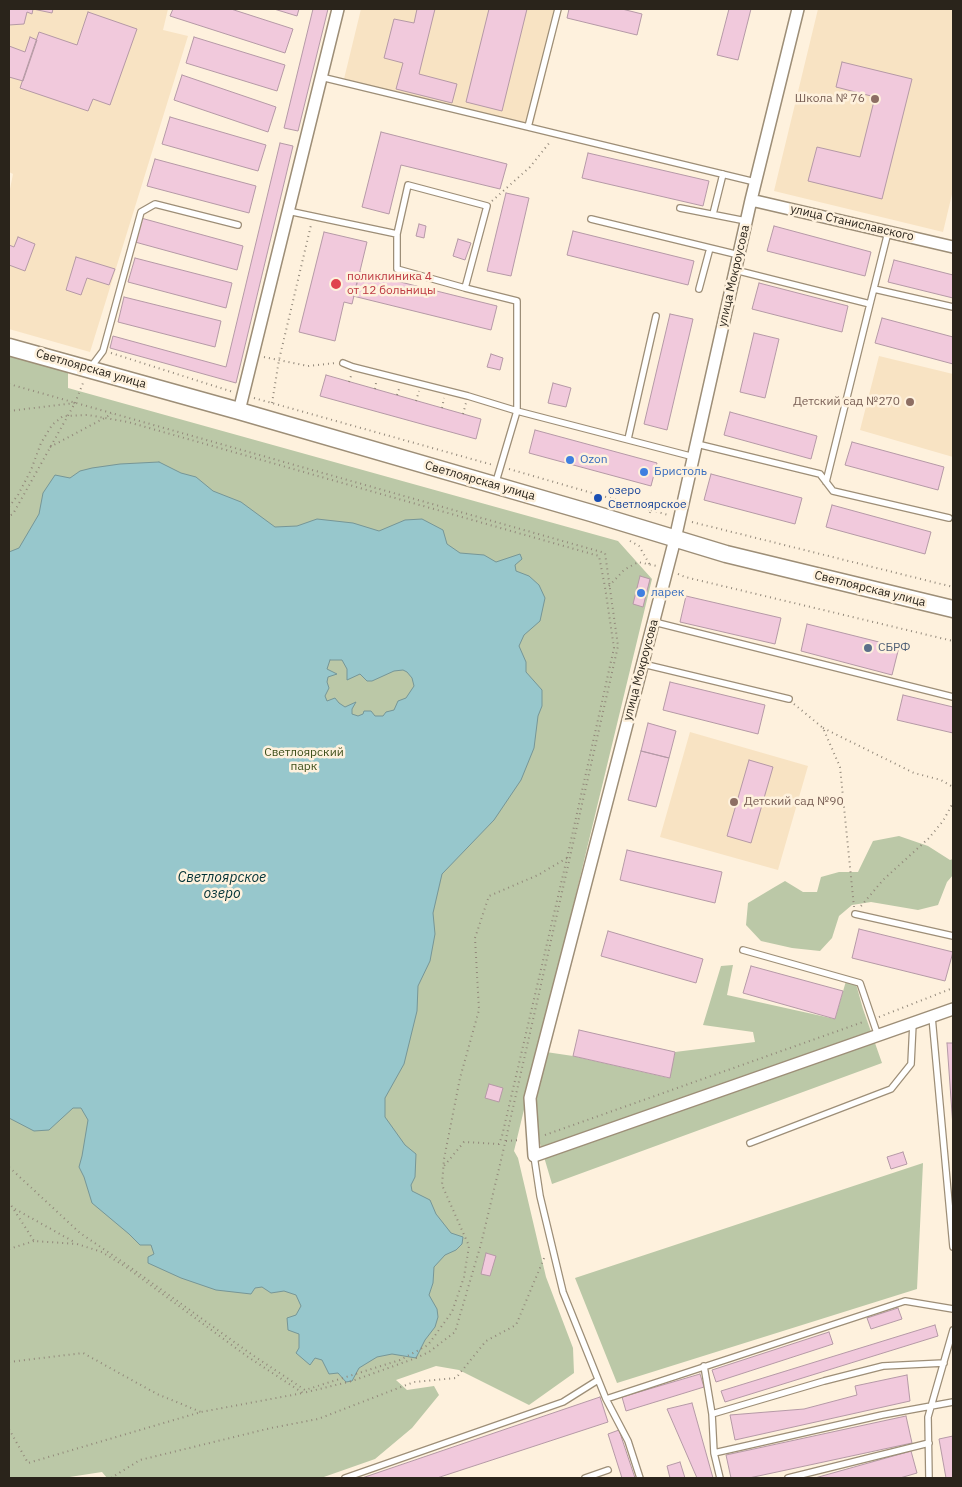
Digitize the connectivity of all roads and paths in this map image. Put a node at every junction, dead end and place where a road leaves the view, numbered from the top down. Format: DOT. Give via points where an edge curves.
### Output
graph roads {
  1 [pos="338,9"];
  2 [pos="558,9"];
  3 [pos="798,9"];
  4 [pos="321,76"];
  5 [pos="528,127"];
  6 [pos="556,134"];
  7 [pos="723,174"];
  8 [pos="755,182"];
  9 [pos="751,200"];
  10 [pos="486,206"];
  11 [pos="680,208"];
  12 [pos="288,211"];
  13 [pos="713,214"];
  14 [pos="313,216"];
  15 [pos="591,219"];
  16 [pos="746,221"];
  17 [pos="238,225"];
  18 [pos="888,232"];
  19 [pos="397,234"];
  20 [pos="953,247"];
  21 [pos="710,248"];
  22 [pos="738,255"];
  23 [pos="735,270"];
  24 [pos="466,288"];
  25 [pos="699,289"];
  26 [pos="874,289"];
  27 [pos="870,304"];
  28 [pos="953,307"];
  29 [pos="656,316"];
  30 [pos="9,347"];
  31 [pos="103,351"];
  32 [pos="252,355"];
  33 [pos="280,360"];
  34 [pos="343,363"];
  35 [pos="87,375"];
  36 [pos="9,384"];
  37 [pos="243,395"];
  38 [pos="75,403"];
  39 [pos="272,403"];
  40 [pos="9,411"];
  41 [pos="239,411"];
  42 [pos="517,411"];
  43 [pos="112,413"];
  44 [pos="68,416"];
  45 [pos="104,418"];
  46 [pos="628,439"];
  47 [pos="696,444"];
  48 [pos="50,447"];
  49 [pos="694,457"];
  50 [pos="500,467"];
  51 [pos="826,482"];
  52 [pos="495,485"];
  53 [pos="9,507"];
  54 [pos="651,510"];
  55 [pos="9,516"];
  56 [pos="948,518"];
  57 [pos="680,519"];
  58 [pos="644,529"];
  59 [pos="675,539"];
  60 [pos="668,569"];
  61 [pos="609,586"];
  62 [pos="953,587"];
  63 [pos="953,609"];
  64 [pos="654,622"];
  65 [pos="953,641"];
  66 [pos="643,664"];
  67 [pos="953,697"];
  68 [pos="789,699"];
  69 [pos="823,728"];
  70 [pos="953,788"];
  71 [pos="953,802"];
  72 [pos="567,858"];
  73 [pos="855,914"];
  74 [pos="953,936"];
  75 [pos="743,950"];
  76 [pos="953,988"];
  77 [pos="953,1009"];
  78 [pos="932,1017"];
  79 [pos="872,1019"];
  80 [pos="913,1023"];
  81 [pos="878,1036"];
  82 [pos="533,1138"];
  83 [pos="506,1141"];
  84 [pos="750,1143"];
  85 [pos="534,1156"];
  86 [pos="444,1166"];
  87 [pos="9,1167"];
  88 [pos="9,1202"];
  89 [pos="12,1208"];
  90 [pos="34,1241"];
  91 [pos="551,1242"];
  92 [pos="77,1244"];
  93 [pos="953,1247"];
  94 [pos="9,1249"];
  95 [pos="953,1309"];
  96 [pos="953,1330"];
  97 [pos="9,1362"];
  98 [pos="944,1363"];
  99 [pos="704,1366"];
  100 [pos="598,1380"];
  101 [pos="303,1393"];
  102 [pos="606,1399"];
  103 [pos="953,1402"];
  104 [pos="931,1406"];
  105 [pos="201,1412"];
  106 [pos="712,1414"];
  107 [pos="9,1429"];
  108 [pos="928,1443"];
  109 [pos="714,1453"];
  110 [pos="608,1470"];
  111 [pos="111,1478"];
  112 [pos="345,1478"];
  113 [pos="585,1478"];
  114 [pos="640,1478"];
  115 [pos="720,1478"];
  116 [pos="788,1478"];
  117 [pos="929,1478"];
  1 -- 4 [label="street"];
  2 -- 5 [label="lane"];
  3 -- 8 [label="street, улица Мокроусова"];
  4 -- 5 [label="lane"];
  4 -- 12 [label="street"];
  5 -- 6 [label="lane"];
  6 -- 7 [label="lane"];
  6 -- 10 [label="path" via="530,167"];
  7 -- 8 [label="lane"];
  7 -- 13 [label="lane"];
  8 -- 9 [label="street, улица Мокроусова"];
  9 -- 16 [label="street, улица Мокроусова"];
  9 -- 18 [label="street, улица Станиславского"];
  10 -- 19 [label="lane" via="408,185"];
  10 -- 24 [label="lane"];
  11 -- 13 [label="lane"];
  12 -- 14 [label="lane"];
  12 -- 32 [label="street"];
  13 -- 16 [label="lane"];
  14 -- 19 [label="lane"];
  14 -- 33 [label="path"];
  15 -- 21 [label="lane"];
  16 -- 22 [label="street, улица Мокроусова"];
  17 -- 31 [label="lane" via="155,204 141,212"];
  18 -- 20 [label="street, улица Станиславского"];
  18 -- 26 [label="lane"];
  19 -- 24 [label="lane" via="397,269"];
  21 -- 22 [label="lane"];
  21 -- 25 [label="lane"];
  22 -- 23 [label="street, улица Мокроусова"];
  23 -- 27 [label="lane"];
  23 -- 47 [label="street, улица Мокроусова"];
  24 -- 42 [label="lane" via="517,301"];
  26 -- 27 [label="lane"];
  26 -- 28 [label="lane"];
  27 -- 51 [label="lane"];
  29 -- 46 [label="lane"];
  30 -- 35 [label="main road, Светлоярская улица"];
  31 -- 35 [label="lane"];
  31 -- 37 [label="path"];
  32 -- 33 [label="path"];
  32 -- 37 [label="street"];
  33 -- 34 [label="path" via="308,366"];
  33 -- 39 [label="path"];
  34 -- 42 [label="lane"];
  35 -- 38 [label="path"];
  35 -- 41 [label="main road, Светлоярская улица"];
  36 -- 38 [label="path"];
  37 -- 39 [label="path"];
  37 -- 41 [label="street"];
  38 -- 40 [label="path"];
  38 -- 43 [label="path"];
  38 -- 44 [label="path"];
  39 -- 50 [label="path"];
  41 -- 52 [label="main road, Светлоярская улица"];
  42 -- 46 [label="lane"];
  42 -- 50 [label="lane"];
  43 -- 45 [label="path"];
  43 -- 61 [label="path" via="605,553"];
  44 -- 45 [label="path"];
  44 -- 48 [label="path"];
  44 -- 53 [label="path" via="52,424 41,443 32,470"];
  45 -- 48 [label="path"];
  45 -- 72 [label="path" via="128,422 600,556 614,648"];
  46 -- 49 [label="lane"];
  47 -- 49 [label="street, улица Мокроусова"];
  47 -- 51 [label="lane" via="820,474"];
  48 -- 55 [label="path"];
  49 -- 57 [label="street, улица Мокроусова"];
  50 -- 52 [label="lane"];
  50 -- 54 [label="path"];
  51 -- 56 [label="lane" via="833,491"];
  52 -- 58 [label="main road, Светлоярская улица"];
  54 -- 57 [label="path"];
  54 -- 58 [label="path"];
  57 -- 59 [label="street, улица Мокроусова"];
  57 -- 62 [label="path"];
  58 -- 59 [label="main road, Светлоярская улица"];
  59 -- 60 [label="street, улица Мокроусова"];
  59 -- 63 [label="main road, Светлоярская улица"];
  60 -- 61 [label="path" via="638,562 624,570"];
  60 -- 64 [label="street, улица Мокроусова"];
  60 -- 65 [label="path" via="685,576"];
  61 -- 83 [label="path" via="618,646"];
  64 -- 66 [label="street, улица Мокроусова"];
  64 -- 67 [label="lane"];
  66 -- 68 [label="lane"];
  66 -- 82 [label="street, улица Мокроусова" via="530,1098"];
  68 -- 69 [label="path"];
  69 -- 70 [label="path" via="914,773 941,780"];
  69 -- 73 [label="path" via="840,767"];
  71 -- 73 [label="path" via="929,838 883,880"];
  72 -- 86 [label="path" via="499,1144 464,1142"];
  72 -- 86 [label="path" via="538,875 489,896 475,938 479,1010 460,1078"];
  73 -- 74 [label="lane"];
  75 -- 79 [label="lane" via="860,983"];
  76 -- 79 [label="path"];
  77 -- 78 [label="street"];
  78 -- 80 [label="street"];
  78 -- 93 [label="lane"];
  79 -- 81 [label="lane"];
  79 -- 82 [label="path"];
  80 -- 81 [label="street"];
  80 -- 84 [label="lane" via="911,1064 891,1089"];
  81 -- 85 [label="street"];
  82 -- 83 [label="path"];
  82 -- 85 [label="street, улица Мокроусова"];
  83 -- 101 [label="path" via="455,1332 416,1358 352,1381"];
  85 -- 91 [label="lane"];
  86 -- 87 [label="path" via="442,1185 469,1246 464,1277 452,1312 428,1345 400,1360 305,1390 80,1233"];
  88 -- 89 [label="path"];
  89 -- 90 [label="path"];
  89 -- 92 [label="path"];
  90 -- 92 [label="path"];
  90 -- 94 [label="path"];
  91 -- 100 [label="lane" via="563,1292"];
  91 -- 111 [label="path" via="516,1325 486,1341 456,1378 414,1382 318,1419 140,1460"];
  92 -- 101 [label="path" via="102,1252 126,1267 248,1357"];
  95 -- 99 [label="lane" via="905,1302"];
  96 -- 98 [label="lane"];
  97 -- 105 [label="path" via="83,1353 157,1394"];
  98 -- 104 [label="lane"];
  98 -- 106 [label="lane" via="883,1366"];
  99 -- 102 [label="lane"];
  99 -- 106 [label="lane"];
  100 -- 102 [label="lane"];
  100 -- 112 [label="lane" via="563,1402"];
  101 -- 105 [label="path"];
  102 -- 114 [label="lane" via="628,1441"];
  103 -- 104 [label="lane"];
  104 -- 108 [label="lane"];
  104 -- 109 [label="lane"];
  105 -- 107 [label="path" via="28,1463"];
  106 -- 109 [label="lane"];
  108 -- 116 [label="lane"];
  108 -- 117 [label="lane"];
  109 -- 115 [label="lane"];
  110 -- 113 [label="lane"];
}
